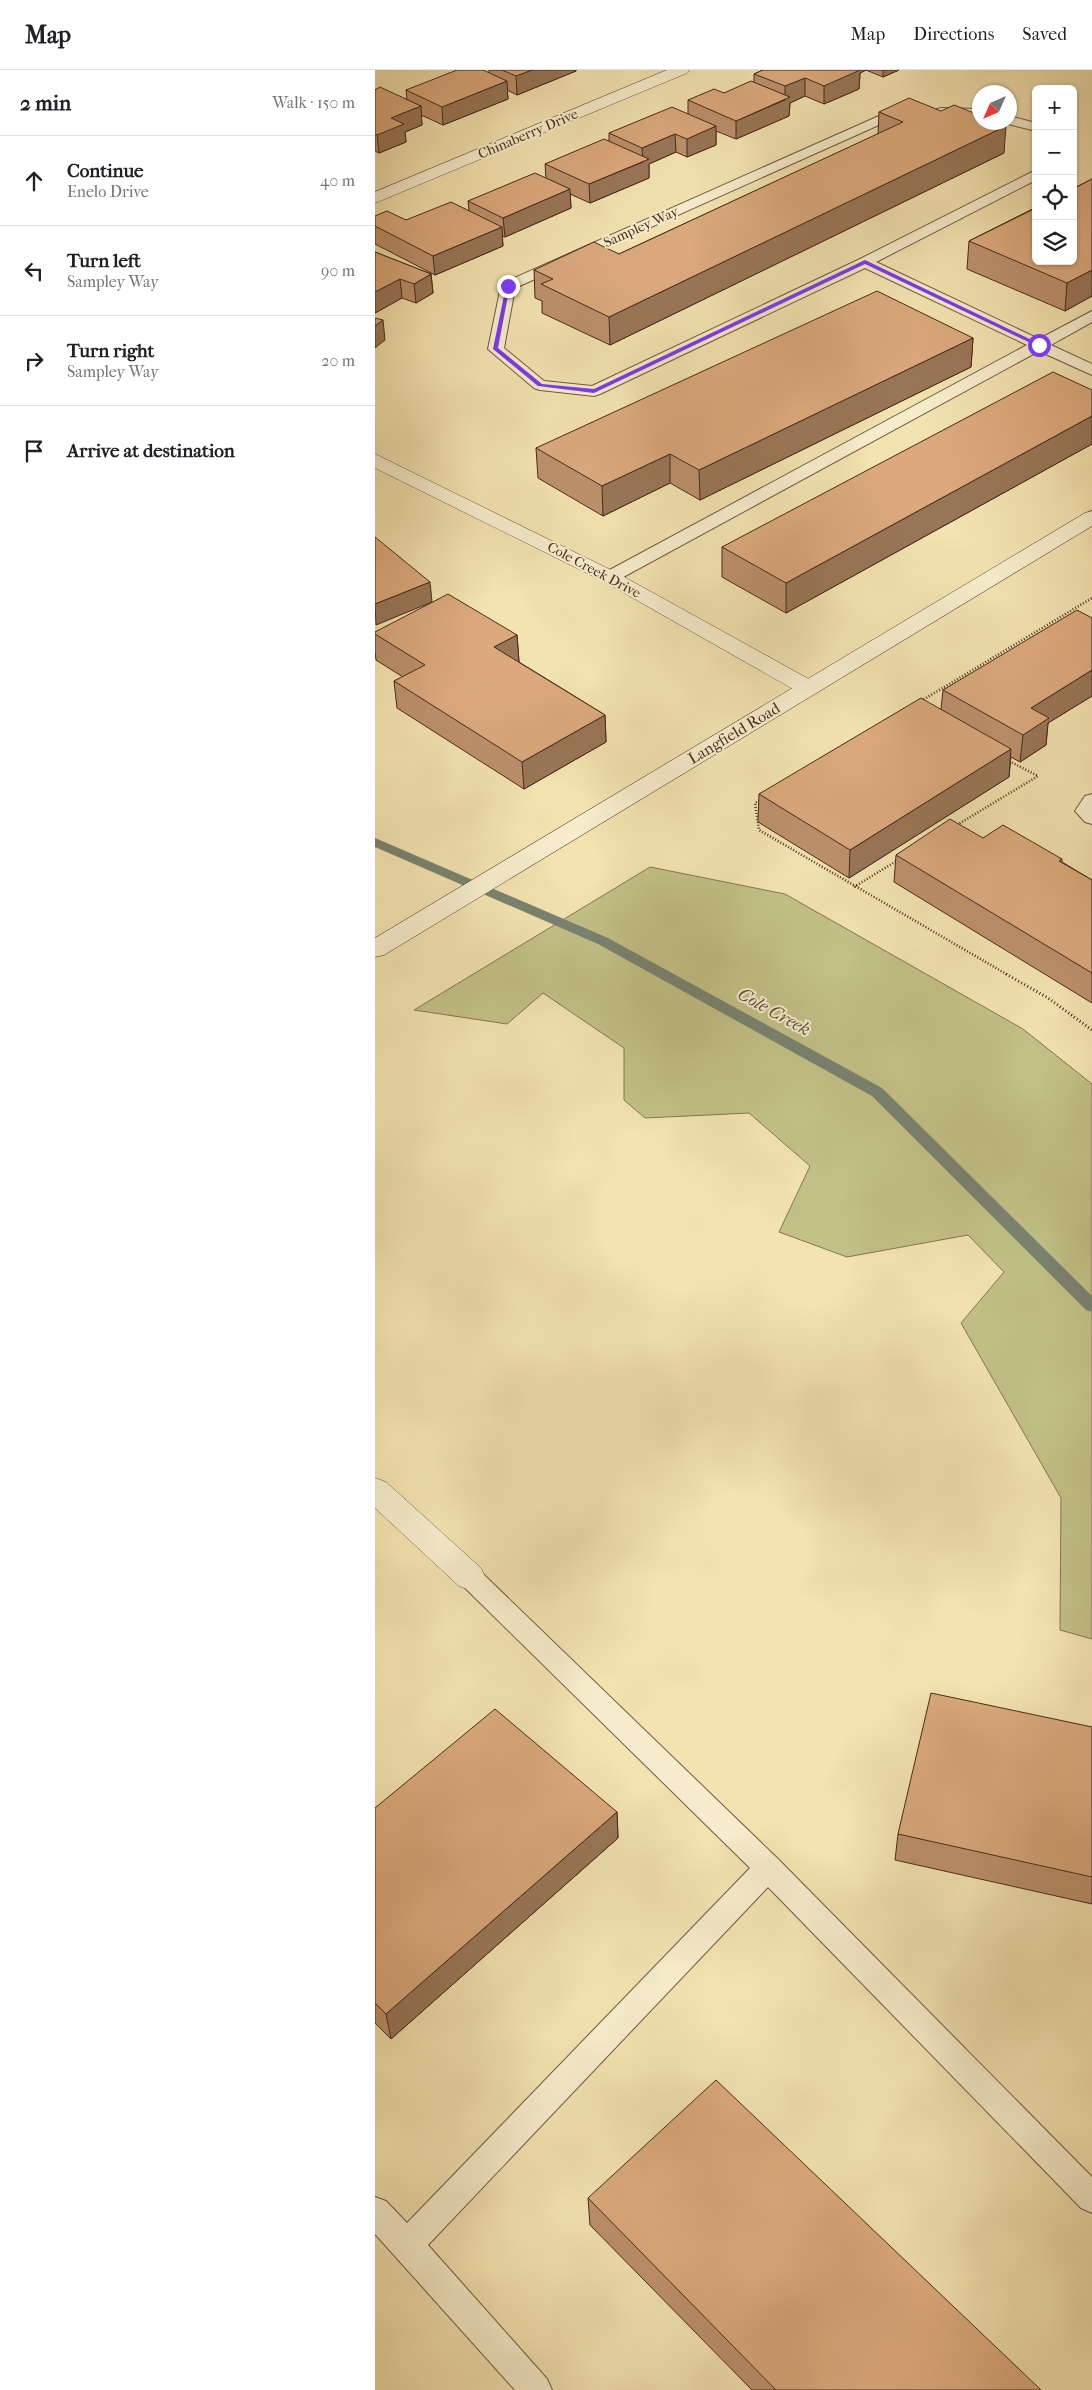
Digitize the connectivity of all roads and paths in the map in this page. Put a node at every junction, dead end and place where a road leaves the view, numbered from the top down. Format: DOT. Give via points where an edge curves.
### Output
graph roads {
  1 [pos="681,70"];
  2 [pos="972,113"];
  3 [pos="1017,122"];
  4 [pos="1032,126"];
  5 [pos="1034,175"];
  6 [pos="375,198"];
  7 [pos="865,262"];
  8 [pos="1092,316"];
  9 [pos="1039,345"];
  10 [pos="1092,370"];
  11 [pos="375,460"];
  12 [pos="1092,517"];
  13 [pos="609,577"];
  14 [pos="1092,598"];
  15 [pos="808,688"];
  16 [pos="918,703"];
  17 [pos="1005,758"];
  18 [pos="764,798"];
  19 [pos="1092,800"];
  20 [pos="1092,818"];
  21 [pos="954,827"];
  22 [pos="904,857"];
  23 [pos="853,887"];
  24 [pos="380,946"];
  25 [pos="1092,1030"];
  26 [pos="375,1490"];
  27 [pos="470,1577"];
  28 [pos="768,1868"];
  29 [pos="1092,2198"];
  30 [pos="375,2212"];
  31 [pos="407,2245"];
  32 [pos="536,2390"];
  1 -- 6 [label="street, Chinaberry Drive"];
  2 -- 7 [label="lane, Sampley Way" via="897,112 508,286 496,349 540,385 594,391"];
  3 -- 4 [label="lane"];
  5 -- 7 [label="lane, Sampley Way"];
  7 -- 9 [label="lane"];
  8 -- 9 [label="lane"];
  9 -- 10 [label="lane"];
  9 -- 13 [label="lane"];
  11 -- 13 [label="street, Cole Creek Drive"];
  12 -- 15 [label="street, Langfield Road"];
  13 -- 15 [label="street, Cole Creek Drive"];
  14 -- 16 [label="path"];
  15 -- 24 [label="street, Langfield Road"];
  17 -- 21 [label="path" via="1038,776"];
  18 -- 23 [label="path" via="755,803 759,830"];
  19 -- 20 [label="lane" via="1085,811"];
  22 -- 23 [label="path"];
  23 -- 25 [label="path" via="1048,998"];
  26 -- 27 [label="street"];
  27 -- 28 [label="lane"];
  28 -- 29 [label="lane"];
  28 -- 31 [label="lane"];
  30 -- 31 [label="lane"];
  31 -- 32 [label="lane"];
}
